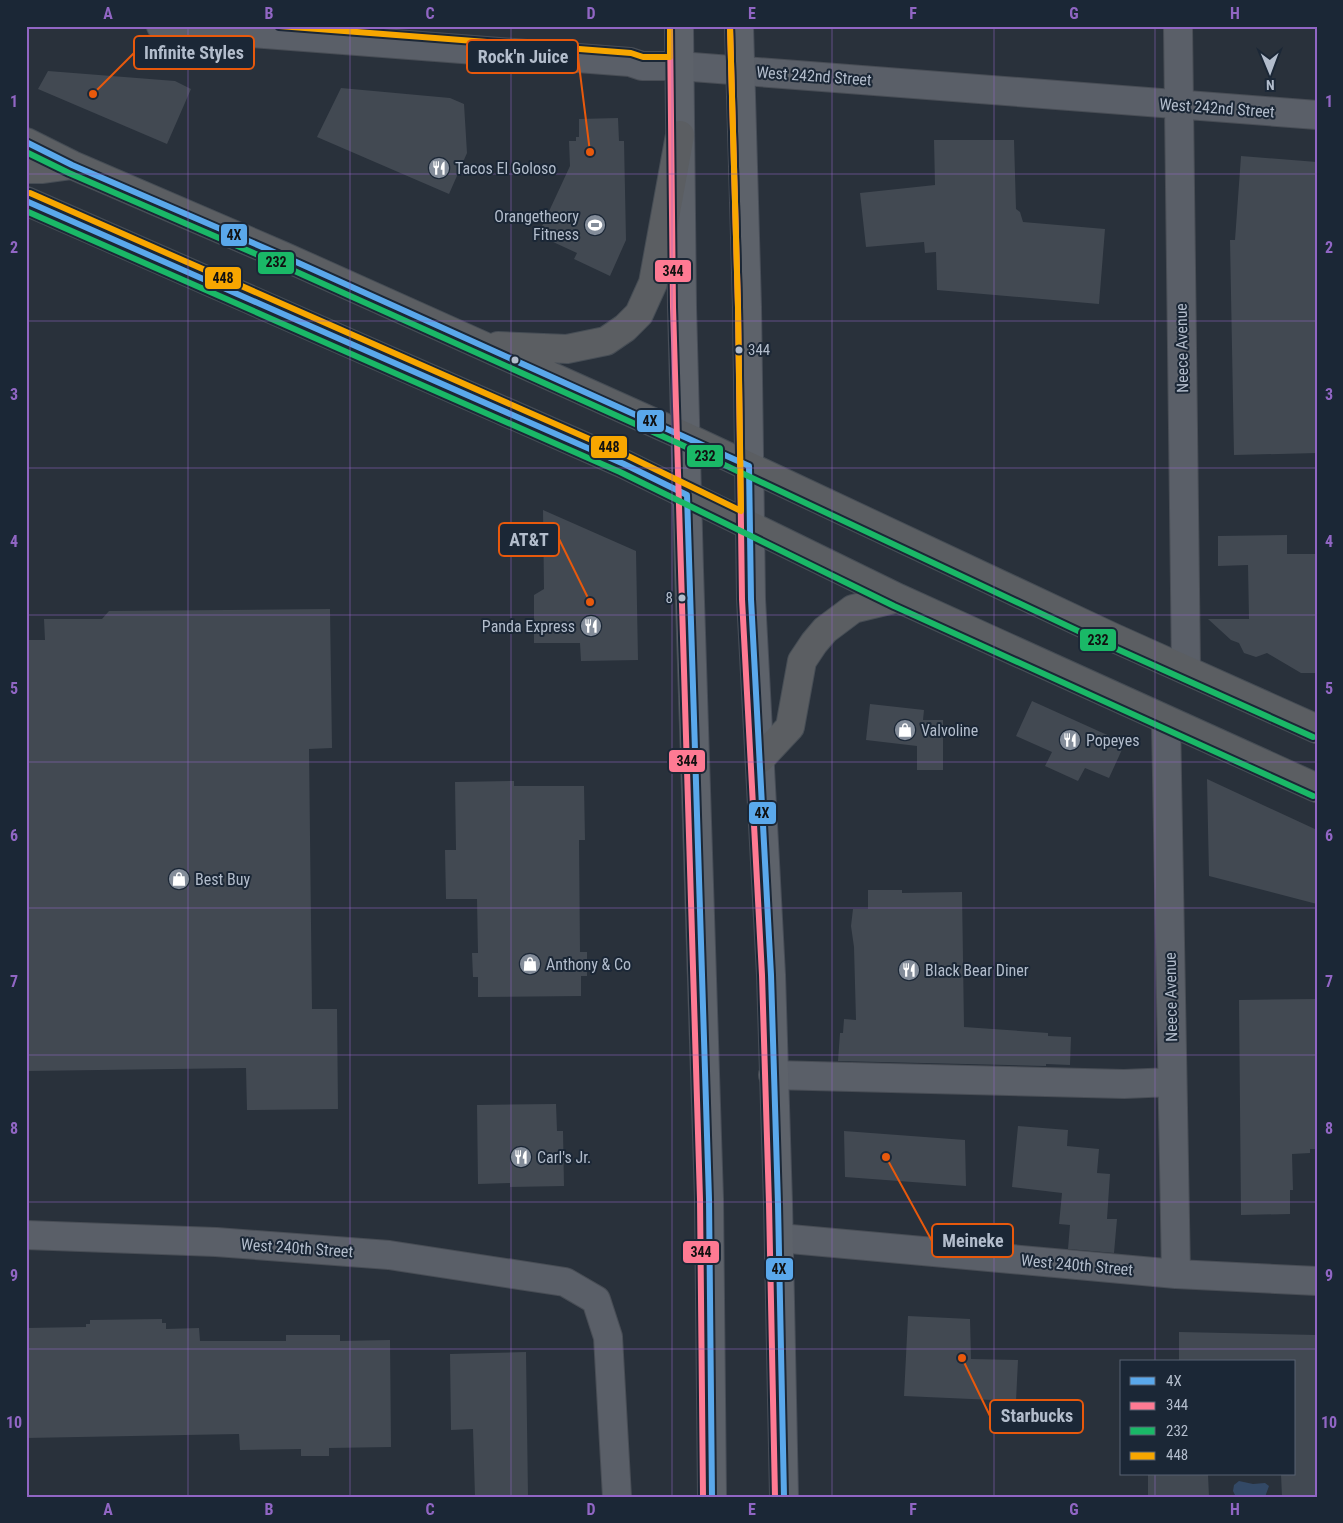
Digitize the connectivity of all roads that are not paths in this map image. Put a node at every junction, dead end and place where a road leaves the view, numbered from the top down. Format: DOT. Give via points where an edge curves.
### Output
graph roads {
  1 [pos="161,26"];
  2 [pos="679,26"];
  3 [pos="739,26"];
  4 [pos="1178,26"];
  5 [pos="220,28"];
  6 [pos="679,66"];
  7 [pos="740,71"];
  8 [pos="1179,105"];
  9 [pos="1317,115"];
  10 [pos="680,134"];
  11 [pos="26,142"];
  12 [pos="72,165"];
  13 [pos="26,169"];
  14 [pos="26,201"];
  15 [pos="480,344"];
  16 [pos="686,437"];
  17 [pos="750,466"];
  18 [pos="687,495"];
  19 [pos="750,525"];
  20 [pos="898,598"];
  21 [pos="1186,669"];
  22 [pos="1166,720"];
  23 [pos="1317,729"];
  24 [pos="760,759"];
  25 [pos="1317,788"];
  26 [pos="773,1075"];
  27 [pos="1172,1082"];
  28 [pos="26,1235"];
  29 [pos="778,1238"];
  30 [pos="1176,1274"];
  31 [pos="1317,1281"];
  32 [pos="617,1497"];
  33 [pos="712,1497"];
  34 [pos="784,1497"];
  1 -- 5 [label="street, West 242nd Street"];
  2 -- 6 [label="main road"];
  3 -- 7 [label="main road"];
  4 -- 8 [label="street, Neece Avenue"];
  5 -- 6 [label="street, West 242nd Street" via="630,62 642,66"];
  6 -- 7 [label="street, West 242nd Street"];
  6 -- 10 [label="main road"];
  7 -- 8 [label="street, West 242nd Street"];
  7 -- 17 [label="main road"];
  8 -- 9 [label="street, West 242nd Street"];
  8 -- 21 [label="street, Neece Avenue"];
  10 -- 15 [label="highway" via="653,282 639,314 606,341 567,349"];
  10 -- 16 [label="main road"];
  11 -- 12 [label="highway"];
  12 -- 13 [label="highway"];
  12 -- 15 [label="highway"];
  14 -- 18 [label="highway" via="624,464"];
  15 -- 16 [label="highway"];
  16 -- 17 [label="highway"];
  16 -- 18 [label="main road"];
  17 -- 19 [label="main road"];
  17 -- 21 [label="highway"];
  18 -- 19 [label="highway"];
  18 -- 33 [label="main road" via="710,1199"];
  19 -- 20 [label="highway"];
  19 -- 24 [label="main road"];
  20 -- 22 [label="highway"];
  20 -- 24 [label="highway" via="854,609 825,630 802,661 790,727"];
  21 -- 23 [label="highway"];
  22 -- 25 [label="highway"];
  22 -- 27 [label="street, Neece Avenue"];
  24 -- 26 [label="main road"];
  26 -- 27 [label="street" via="1124,1084"];
  26 -- 29 [label="main road"];
  27 -- 30 [label="street, Neece Avenue"];
  28 -- 32 [label="street, West 240th Street" via="216,1242 389,1255 565,1282 596,1300 608,1337"];
  29 -- 30 [label="street, West 240th Street"];
  29 -- 34 [label="main road"];
  30 -- 31 [label="street, West 240th Street"];
}
